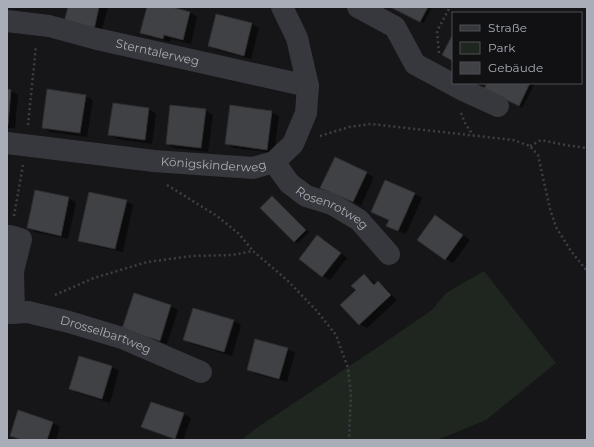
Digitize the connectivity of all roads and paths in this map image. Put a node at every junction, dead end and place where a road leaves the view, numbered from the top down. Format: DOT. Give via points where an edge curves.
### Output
graph roads {
  1 [pos="282,7"];
  2 [pos="358,7"];
  3 [pos="450,7"];
  4 [pos="7,21"];
  5 [pos="437,32"];
  6 [pos="34,62"];
  7 [pos="452,84"];
  8 [pos="452,84"];
  9 [pos="308,86"];
  10 [pos="498,106"];
  11 [pos="28,131"];
  12 [pos="7,143"];
  13 [pos="293,144"];
  14 [pos="530,146"];
  15 [pos="587,148"];
  16 [pos="154,160"];
  17 [pos="274,162"];
  18 [pos="21,176"];
  19 [pos="9,236"];
  20 [pos="253,251"];
  21 [pos="389,254"];
  22 [pos="587,272"];
  23 [pos="54,295"];
  24 [pos="10,313"];
  25 [pos="201,372"];
  26 [pos="349,440"];
  1 -- 9 [label="street, Königskinderweg" via="297,38"];
  2 -- 7 [label="street" via="395,27 415,64"];
  3 -- 5 [label="path"];
  4 -- 9 [label="street, Sterntalerweg" via="49,26"];
  6 -- 11 [label="path"];
  8 -- 10 [label="street"];
  9 -- 13 [label="street, Königskinderweg" via="306,114"];
  12 -- 16 [label="street, Königskinderweg"];
  13 -- 14 [label="path" via="349,127 372,124 513,140"];
  13 -- 17 [label="street, Königskinderweg"];
  14 -- 15 [label="path" via="541,140"];
  14 -- 22 [label="path" via="538,155 556,227"];
  16 -- 17 [label="street, Königskinderweg" via="253,168"];
  16 -- 20 [label="path" via="156,175 164,183 217,216 239,234"];
  17 -- 21 [label="street, Rosenrotweg" via="289,183 306,196 332,204 359,220"];
  18 -- 19 [label="path"];
  19 -- 24 [label="street" via="21,239 13,271"];
  20 -- 23 [label="path" via="147,262 94,278"];
  20 -- 26 [label="path" via="287,280 316,310 336,336 348,368 352,394"];
  24 -- 25 [label="street, Drosselbartweg" via="28,312 122,338"];
}
